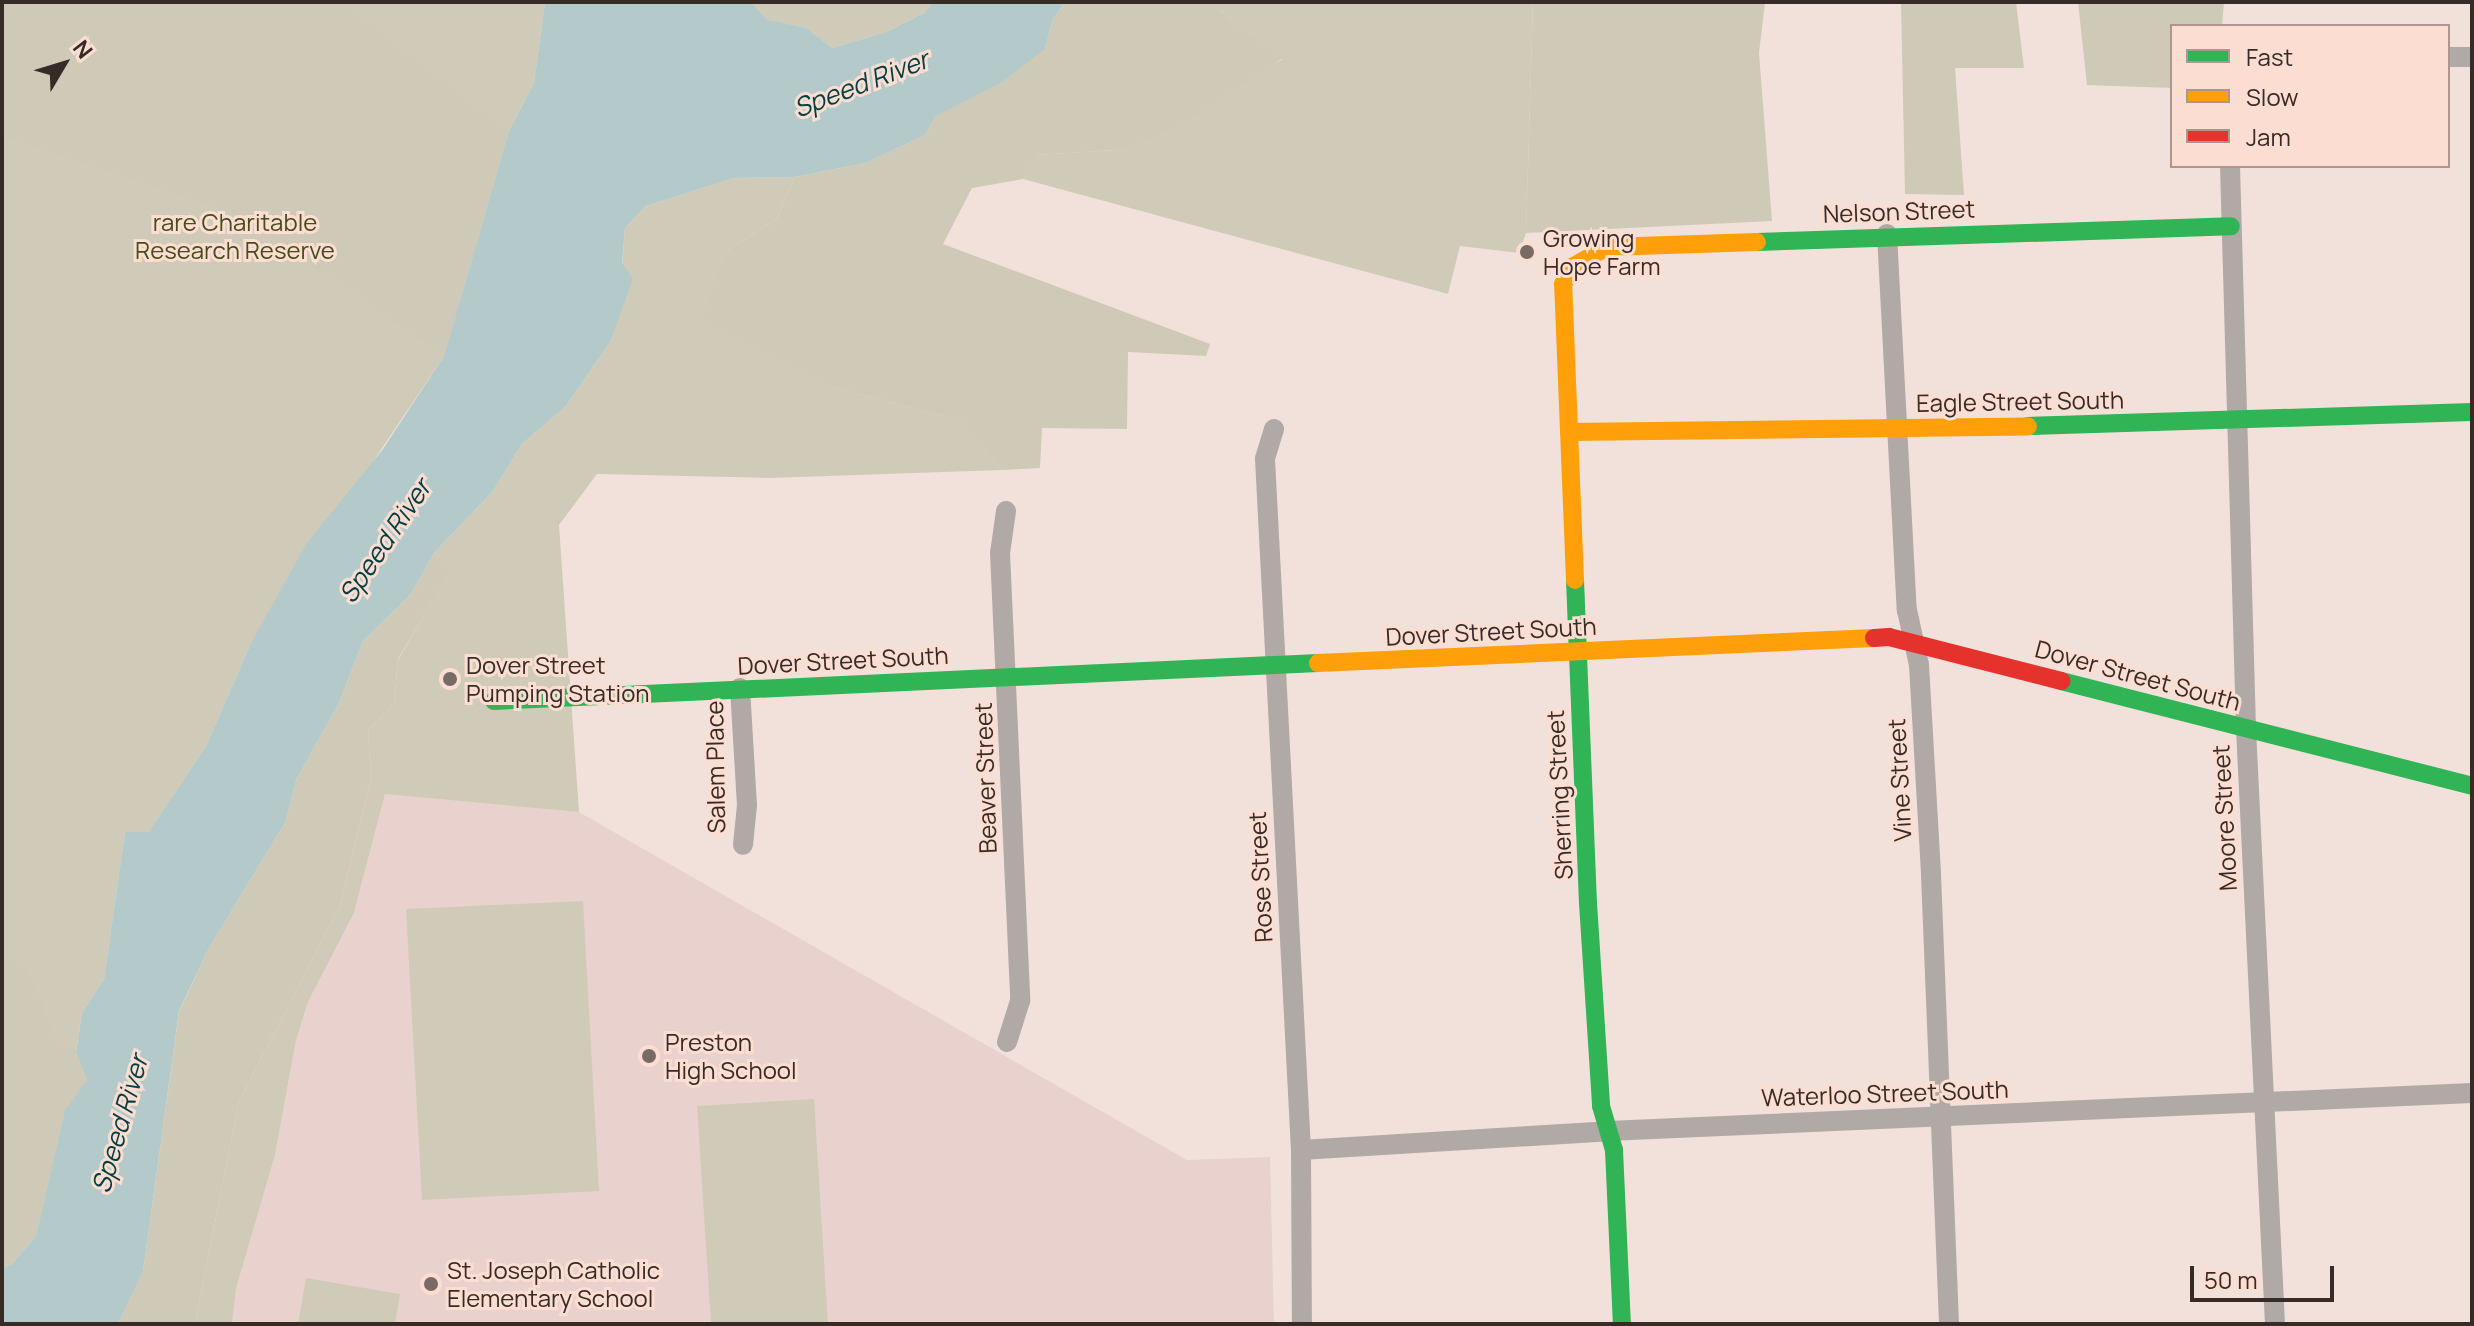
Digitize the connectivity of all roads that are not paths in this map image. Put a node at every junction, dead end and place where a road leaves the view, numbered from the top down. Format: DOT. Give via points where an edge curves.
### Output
graph roads {
  1 [pos="2450,57"];
  2 [pos="2472,57"];
  3 [pos="2230,168"];
  4 [pos="2231,226"];
  5 [pos="1887,234"];
  6 [pos="1574,266"];
  7 [pos="2472,412"];
  8 [pos="2236,423"];
  9 [pos="1896,427"];
  10 [pos="1274,429"];
  11 [pos="1569,432"];
  12 [pos="1006,511"];
  13 [pos="1913,641"];
  14 [pos="1576,651"];
  15 [pos="1275,665"];
  16 [pos="1007,676"];
  17 [pos="740,688"];
  18 [pos="494,701"];
  19 [pos="2246,729"];
  20 [pos="2472,786"];
  21 [pos="743,845"];
  22 [pos="1007,1042"];
  23 [pos="2472,1093"];
  24 [pos="2264,1105"];
  25 [pos="1939,1117"];
  26 [pos="1608,1131"];
  27 [pos="1301,1150"];
  28 [pos="1302,1324"];
  29 [pos="1622,1324"];
  30 [pos="1949,1324"];
  31 [pos="2275,1324"];
  1 -- 2 [label="street"];
  3 -- 4 [label="street, Moore Street"];
  4 -- 5 [label="street, Nelson Street"];
  4 -- 8 [label="street, Moore Street"];
  5 -- 6 [label="street, Nelson Street" via="1607,247"];
  5 -- 9 [label="street, Vine Street"];
  6 -- 11 [label="street, Sherring Street" via="1563,284 1561,307"];
  7 -- 8 [label="street, Eagle Street South"];
  8 -- 9 [label="street, Eagle Street South"];
  8 -- 19 [label="street, Moore Street"];
  9 -- 11 [label="street, Eagle Street South"];
  9 -- 13 [label="street, Vine Street"];
  10 -- 15 [label="street, Rose Street" via="1265,459"];
  11 -- 14 [label="street, Sherring Street"];
  12 -- 16 [label="street, Beaver Street" via="1000,553"];
  13 -- 14 [label="street, Dover Street South" via="1889,637"];
  13 -- 19 [label="street, Dover Street South"];
  13 -- 25 [label="street, Vine Street" via="1931,875"];
  14 -- 15 [label="street, Dover Street South"];
  14 -- 26 [label="street, Sherring Street" via="1599,1074"];
  15 -- 16 [label="street, Dover Street South"];
  15 -- 27 [label="street, Rose Street"];
  16 -- 17 [label="street, Dover Street South"];
  16 -- 22 [label="street, Beaver Street" via="1020,1001"];
  17 -- 18 [label="street, Dover Street South"];
  17 -- 21 [label="street, Salem Place" via="747,805"];
  19 -- 20 [label="street, Dover Street South"];
  19 -- 24 [label="street, Moore Street"];
  23 -- 24 [label="street, Waterloo Street South"];
  24 -- 25 [label="street, Waterloo Street South"];
  24 -- 31 [label="street, Moore Street"];
  25 -- 26 [label="street, Waterloo Street South"];
  25 -- 30 [label="street, Vine Street"];
  26 -- 27 [label="street, Waterloo Street South"];
  26 -- 29 [label="street, Sherring Street" via="1614,1150"];
  27 -- 28 [label="street, Rose Street"];
}
